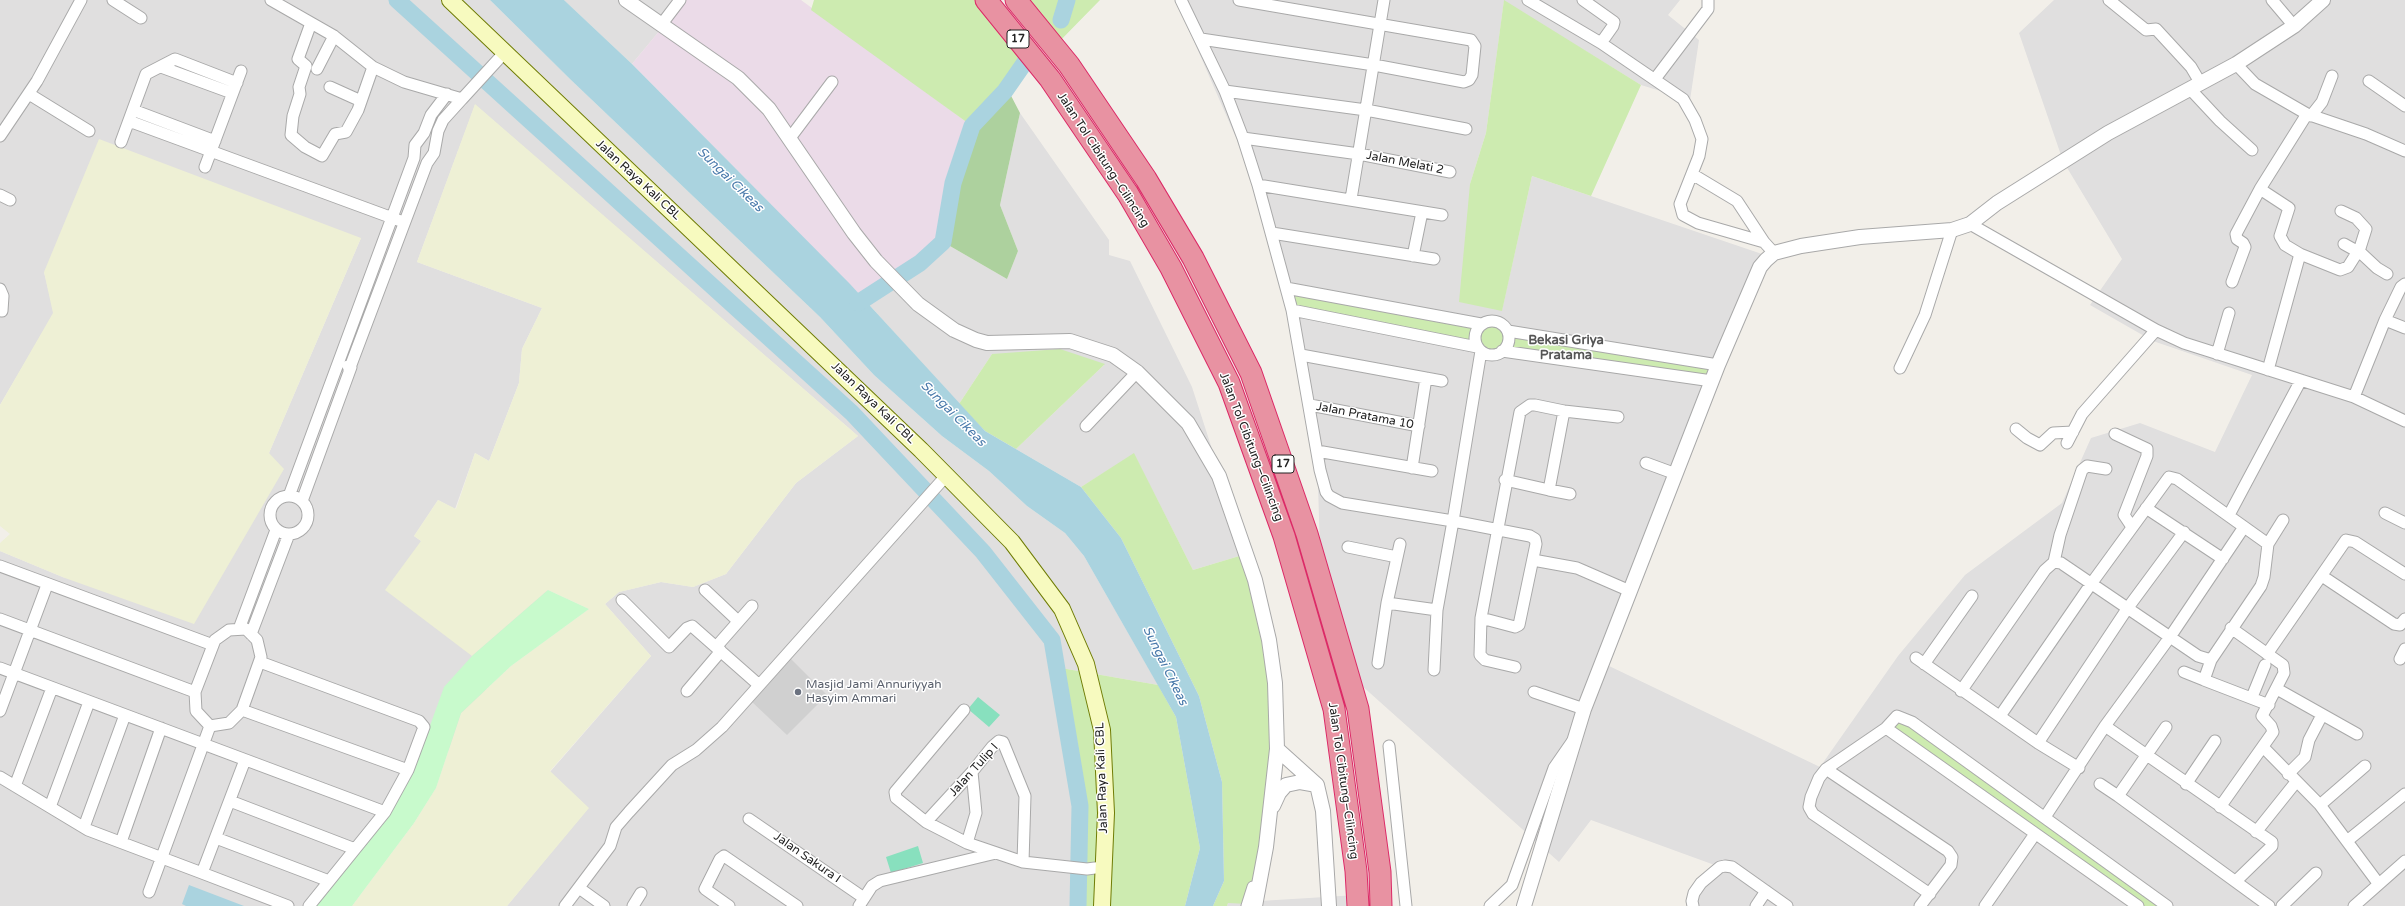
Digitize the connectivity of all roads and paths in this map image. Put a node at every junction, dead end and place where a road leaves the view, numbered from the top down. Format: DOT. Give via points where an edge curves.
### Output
graph roads {
  1 [pos="81,0"];
  2 [pos="113,0"];
  3 [pos="270,0"];
  4 [pos="626,0"];
  5 [pos="680,0"];
  6 [pos="986,0"];
  7 [pos="1016,0"];
  8 [pos="1181,0"];
  9 [pos="1239,0"];
  10 [pos="1384,0"];
  11 [pos="1528,0"];
  12 [pos="1583,0"];
  13 [pos="1708,0"];
  14 [pos="2109,0"];
  15 [pos="2272,0"];
  16 [pos="2323,0"];
  17 [pos="460,3"];
  18 [pos="141,18"];
  19 [pos="311,22"];
  20 [pos="1380,24"];
  21 [pos="661,25"];
  22 [pos="2294,26"];
  23 [pos="334,36"];
  24 [pos="1201,39"];
  25 [pos="1601,43"];
  26 [pos="505,52"];
  27 [pos="2236,64"];
  28 [pos="1374,65"];
  29 [pos="161,67"];
  30 [pos="373,67"];
  31 [pos="317,69"];
  32 [pos="241,71"];
  33 [pos="2332,76"];
  34 [pos="1655,79"];
  35 [pos="2369,81"];
  36 [pos="832,82"];
  37 [pos="237,83"];
  38 [pos="330,87"];
  39 [pos="2196,87"];
  40 [pos="1225,91"];
  41 [pos="29,94"];
  42 [pos="232,94"];
  43 [pos="447,94"];
  44 [pos="462,99"];
  45 [pos="361,101"];
  46 [pos="2405,106"];
  47 [pos="133,110"];
  48 [pos="1366,110"];
  49 [pos="2309,115"];
  50 [pos="129,122"];
  51 [pos="1466,129"];
  52 [pos="89,131"];
  53 [pos="0,136"];
  54 [pos="790,138"];
  55 [pos="1243,138"];
  56 [pos="215,140"];
  57 [pos="121,142"];
  58 [pos="2252,150"];
  59 [pos="2405,151"];
  60 [pos="210,152"];
  61 [pos="1359,154"];
  62 [pos="205,167"];
  63 [pos="1450,172"];
  64 [pos="1692,174"];
  65 [pos="1258,185"];
  66 [pos="2260,189"];
  67 [pos="1351,199"];
  68 [pos="2341,211"];
  69 [pos="1422,212"];
  70 [pos="1442,215"];
  71 [pos="392,218"];
  72 [pos="404,223"];
  73 [pos="1970,224"];
  74 [pos="1952,230"];
  75 [pos="1272,233"];
  76 [pos="1764,242"];
  77 [pos="2344,244"];
  78 [pos="2356,251"];
  79 [pos="1774,254"];
  80 [pos="2300,254"];
  81 [pos="1413,256"];
  82 [pos="1434,259"];
  83 [pos="2387,274"];
  84 [pos="2232,282"];
  85 [pos="2405,284"];
  86 [pos="1286,288"];
  87 [pos="0,289"];
  88 [pos="1292,310"];
  89 [pos="2,311"];
  90 [pos="2229,313"];
  91 [pos="2385,320"];
  92 [pos="1481,324"];
  93 [pos="2405,328"];
  94 [pos="2156,330"];
  95 [pos="1508,331"];
  96 [pos="1479,349"];
  97 [pos="1502,352"];
  98 [pos="2217,354"];
  99 [pos="1301,355"];
  100 [pos="338,362"];
  101 [pos="1718,365"];
  102 [pos="350,368"];
  103 [pos="1900,368"];
  104 [pos="2268,370"];
  105 [pos="1137,372"];
  106 [pos="1426,378"];
  107 [pos="2301,380"];
  108 [pos="1712,381"];
  109 [pos="1442,382"];
  110 [pos="2354,398"];
  111 [pos="1310,406"];
  112 [pos="1564,411"];
  113 [pos="1618,417"];
  114 [pos="2405,421"];
  115 [pos="1086,426"];
  116 [pos="1419,426"];
  117 [pos="2016,429"];
  118 [pos="2073,432"];
  119 [pos="2115,434"];
  120 [pos="2067,443"];
  121 [pos="1317,451"];
  122 [pos="1646,463"];
  123 [pos="1412,468"];
  124 [pos="2106,469"];
  125 [pos="1432,471"];
  126 [pos="1676,474"];
  127 [pos="946,476"];
  128 [pos="1506,480"];
  129 [pos="1549,490"];
  130 [pos="1570,494"];
  131 [pos="289,496"];
  132 [pos="302,501"];
  133 [pos="2146,508"];
  134 [pos="2385,513"];
  135 [pos="2229,515"];
  136 [pos="2283,520"];
  137 [pos="1453,521"];
  138 [pos="2405,523"];
  139 [pos="2132,527"];
  140 [pos="2244,527"];
  141 [pos="1497,528"];
  142 [pos="276,530"];
  143 [pos="2184,532"];
  144 [pos="289,534"];
  145 [pos="1400,544"];
  146 [pos="2268,544"];
  147 [pos="1348,547"];
  148 [pos="1397,557"];
  149 [pos="2223,559"];
  150 [pos="1533,560"];
  151 [pos="2054,562"];
  152 [pos="0,566"];
  153 [pos="2405,574"];
  154 [pos="2322,576"];
  155 [pos="2091,584"];
  156 [pos="47,585"];
  157 [pos="705,590"];
  158 [pos="1630,591"];
  159 [pos="1972,596"];
  160 [pos="622,600"];
  161 [pos="1387,603"];
  162 [pos="752,606"];
  163 [pos="2127,609"];
  164 [pos="1437,610"];
  165 [pos="0,618"];
  166 [pos="1481,618"];
  167 [pos="738,621"];
  168 [pos="2403,626"];
  169 [pos="2231,628"];
  170 [pos="31,630"];
  171 [pos="239,630"];
  172 [pos="251,634"];
  173 [pos="2170,637"];
  174 [pos="213,645"];
  175 [pos="718,649"];
  176 [pos="2211,660"];
  177 [pos="2266,660"];
  178 [pos="260,662"];
  179 [pos="1378,663"];
  180 [pos="1515,667"];
  181 [pos="0,668"];
  182 [pos="1434,670"];
  183 [pos="2184,672"];
  184 [pos="13,673"];
  185 [pos="2204,680"];
  186 [pos="759,685"];
  187 [pos="52,688"];
  188 [pos="2276,689"];
  189 [pos="687,691"];
  190 [pos="1961,691"];
  191 [pos="195,692"];
  192 [pos="1534,692"];
  193 [pos="2252,697"];
  194 [pos="89,702"];
  195 [pos="2269,705"];
  196 [pos="1584,709"];
  197 [pos="242,710"];
  198 [pos="964,710"];
  199 [pos="0,711"];
  200 [pos="125,715"];
  201 [pos="2322,715"];
  202 [pos="2000,716"];
  203 [pos="210,726"];
  204 [pos="2105,726"];
  205 [pos="2166,727"];
  206 [pos="161,728"];
  207 [pos="1886,728"];
  208 [pos="2357,734"];
  209 [pos="1576,737"];
  210 [pos="2215,741"];
  211 [pos="2038,742"];
  212 [pos="204,744"];
  213 [pos="1388,746"];
  214 [pos="2264,748"];
  215 [pos="1277,749"];
  216 [pos="2146,754"];
  217 [pos="245,760"];
  218 [pos="2365,766"];
  219 [pos="2078,768"];
  220 [pos="1826,769"];
  221 [pos="408,770"];
  222 [pos="972,772"];
  223 [pos="2288,774"];
  224 [pos="0,777"];
  225 [pos="2296,782"];
  226 [pos="2100,784"];
  227 [pos="2186,784"];
  228 [pos="1317,785"];
  229 [pos="15,786"];
  230 [pos="2405,794"];
  231 [pos="2118,796"];
  232 [pos="230,801"];
  233 [pos="2320,806"];
  234 [pos="50,807"];
  235 [pos="2220,807"];
  236 [pos="1271,810"];
  237 [pos="385,812"];
  238 [pos="749,818"];
  239 [pos="2045,818"];
  240 [pos="926,822"];
  241 [pos="84,827"];
  242 [pos="2256,832"];
  243 [pos="2035,834"];
  244 [pos="216,838"];
  245 [pos="2347,841"];
  246 [pos="121,842"];
  247 [pos="967,843"];
  248 [pos="1266,847"];
  249 [pos="355,849"];
  250 [pos="996,853"];
  251 [pos="161,858"];
  252 [pos="2405,861"];
  253 [pos="1022,862"];
  254 [pos="1103,867"];
  255 [pos="2316,872"];
  256 [pos="202,874"];
  257 [pos="329,881"];
  258 [pos="2236,881"];
  259 [pos="2378,883"];
  260 [pos="579,888"];
  261 [pos="1766,891"];
  262 [pos="149,892"];
  263 [pos="641,893"];
  264 [pos="1930,894"];
  265 [pos="862,902"];
  266 [pos="288,906"];
  267 [pos="309,906"];
  268 [pos="565,906"];
  269 [pos="604,906"];
  270 [pos="633,906"];
  271 [pos="729,906"];
  272 [pos="797,906"];
  273 [pos="1102,906"];
  274 [pos="1247,906"];
  275 [pos="1255,906"];
  276 [pos="1329,906"];
  277 [pos="1358,906"];
  278 [pos="1382,906"];
  279 [pos="1406,906"];
  280 [pos="1490,906"];
  281 [pos="1524,906"];
  282 [pos="1694,906"];
  283 [pos="1756,906"];
  284 [pos="1787,906"];
  285 [pos="1920,906"];
  286 [pos="1985,906"];
  287 [pos="2138,906"];
  288 [pos="2167,906"];
  289 [pos="2269,906"];
  290 [pos="2282,906"];
  291 [pos="2354,906"];
  1 -- 41 [label="street"];
  2 -- 18 [label="street"];
  3 -- 19 [label="street"];
  4 -- 21 [label="street"];
  5 -- 21 [label="street"];
  6 -- 277 [label="highway, Jalan Tol Cibitung–Cilincing / 17" via="1050,79 1132,201 1171,268 1228,383 1284,536 1334,709 1356,871"];
  7 -- 278 [label="highway, Jalan Tol Cibitung–Cilincing / 17" via="1069,65 1146,179 1193,258 1251,373 1307,534 1358,709 1380,872"];
  8 -- 24 [label="street"];
  9 -- 20 [label="street"];
  10 -- 20 [label="street"];
  11 -- 25 [label="street"];
  12 -- 25 [label="street" via="1614,22"];
  13 -- 34 [label="street" via="1708,9"];
  14 -- 39 [label="street" via="2146,30 2156,29 2191,66"];
  15 -- 22 [label="street"];
  16 -- 22 [label="street"];
  17 -- 26 [label="main road, Jalan Raya Kali CBL"];
  19 -- 23 [label="street"];
  19 -- 45 [label="street" via="298,59 306,66 299,87 300,94 293,116 291,135 305,147 322,156 335,134 346,132"];
  20 -- 28 [label="street"];
  20 -- 28 [label="street" via="1471,40 1475,46 1474,62 1471,78 1464,82"];
  21 -- 54 [label="street" via="738,78 769,109"];
  22 -- 27 [label="street"];
  23 -- 30 [label="street"];
  23 -- 31 [label="street"];
  24 -- 28 [label="street"];
  24 -- 40 [label="street"];
  25 -- 34 [label="street"];
  26 -- 44 [label="street"];
  26 -- 127 [label="main road, Jalan Raya Kali CBL"];
  27 -- 39 [label="street"];
  27 -- 49 [label="street" via="2255,84"];
  28 -- 48 [label="street"];
  29 -- 37 [label="street" via="175,59"];
  29 -- 42 [label="street"];
  29 -- 47 [label="street" via="146,74"];
  30 -- 43 [label="street" via="404,82"];
  30 -- 45 [label="street"];
  32 -- 37 [label="street"];
  33 -- 49 [label="street" via="2322,102"];
  34 -- 64 [label="street" via="1683,99 1700,130 1701,146"];
  35 -- 46 [label="street"];
  36 -- 54 [label="street"];
  37 -- 42 [label="street"];
  38 -- 45 [label="street"];
  39 -- 58 [label="street" via="2220,121"];
  39 -- 73 [label="street" via="2108,133 1997,203"];
  40 -- 48 [label="street"];
  40 -- 55 [label="street"];
  41 -- 52 [label="street"];
  41 -- 53 [label="street"];
  42 -- 56 [label="street"];
  43 -- 44 [label="street"];
  43 -- 71 [label="street" via="431,115 424,133 415,146 414,158"];
  44 -- 72 [label="street" via="441,126 435,139 434,153 427,163"];
  47 -- 50 [label="street"];
  47 -- 56 [label="street"];
  48 -- 51 [label="street"];
  48 -- 61 [label="street"];
  49 -- 59 [label="street" via="2366,134"];
  49 -- 66 [label="street"];
  50 -- 57 [label="street"];
  50 -- 60 [label="street"];
  54 -- 105 [label="street" via="830,199 876,261 918,304 954,330 987,343 1070,341 1113,355"];
  55 -- 61 [label="street, Jalan Melati 2"];
  55 -- 65 [label="street"];
  56 -- 60 [label="street"];
  60 -- 62 [label="street"];
  60 -- 71 [label="street"];
  61 -- 63 [label="street, Jalan Melati 2"];
  61 -- 67 [label="street"];
  64 -- 76 [label="street" via="1737,201"];
  64 -- 76 [label="street" via="1680,204 1683,215 1698,223"];
  65 -- 67 [label="street"];
  65 -- 75 [label="street"];
  66 -- 80 [label="street" via="2288,207 2289,212 2280,236 2285,245"];
  66 -- 84 [label="street" via="2236,234 2237,239 2245,247"];
  67 -- 69 [label="street"];
  68 -- 78 [label="street" via="2356,218 2366,229"];
  69 -- 70 [label="street"];
  69 -- 81 [label="street"];
  71 -- 72 [label="street"];
  71 -- 100 [label="street"];
  72 -- 102 [label="street"];
  73 -- 74 [label="street"];
  73 -- 94 [label="street"];
  74 -- 79 [label="street" via="1860,237 1801,246"];
  74 -- 103 [label="street" via="1925,315"];
  75 -- 81 [label="street"];
  75 -- 86 [label="street"];
  76 -- 79 [label="street"];
  77 -- 78 [label="street"];
  78 -- 80 [label="street" via="2348,267 2343,270"];
  78 -- 83 [label="street"];
  79 -- 101 [label="street" via="1760,267"];
  80 -- 104 [label="street"];
  81 -- 82 [label="street"];
  85 -- 91 [label="street" via="2401,287"];
  86 -- 88 [label="street"];
  86 -- 92 [label="street"];
  87 -- 89 [label="street" via="3,296"];
  88 -- 96 [label="street"];
  88 -- 99 [label="street"];
  90 -- 98 [label="street"];
  91 -- 93 [label="street"];
  91 -- 110 [label="street"];
  92 -- 95 [label="street" via="1494,321 1502,324"];
  92 -- 96 [label="street" via="1476,331 1475,339"];
  94 -- 98 [label="street"];
  94 -- 118 [label="street" via="2082,414"];
  95 -- 97 [label="street" via="1508,342"];
  95 -- 101 [label="street"];
  96 -- 97 [label="street" via="1492,355"];
  96 -- 137 [label="street"];
  97 -- 108 [label="street"];
  98 -- 104 [label="street"];
  99 -- 106 [label="street"];
  99 -- 111 [label="street"];
  100 -- 102 [label="street"];
  100 -- 131 [label="street"];
  101 -- 108 [label="street"];
  102 -- 132 [label="street"];
  104 -- 107 [label="street"];
  105 -- 115 [label="street"];
  105 -- 215 [label="street" via="1188,423 1219,476 1255,580 1262,610 1277,699"];
  106 -- 109 [label="street"];
  106 -- 116 [label="street"];
  107 -- 110 [label="street"];
  107 -- 135 [label="street"];
  108 -- 126 [label="street"];
  110 -- 114 [label="street"];
  111 -- 116 [label="street, Jalan Pratama 10"];
  111 -- 121 [label="street"];
  112 -- 113 [label="street"];
  112 -- 128 [label="street" via="1530,405 1520,412"];
  112 -- 129 [label="street"];
  116 -- 123 [label="street"];
  117 -- 118 [label="street" via="2040,445 2053,433"];
  118 -- 120 [label="street"];
  119 -- 139 [label="street" via="2147,449 2147,456 2124,515"];
  121 -- 123 [label="street"];
  121 -- 137 [label="street" via="1329,496 1342,503"];
  122 -- 126 [label="street"];
  123 -- 125 [label="street"];
  124 -- 151 [label="street" via="2087,466 2082,470 2060,535"];
  126 -- 158 [label="street"];
  127 -- 186 [label="street"];
  127 -- 254 [label="main road, Jalan Raya Kali CBL" via="996,525 1028,563 1062,609 1080,648 1099,709 1102,730 1106,813"];
  128 -- 129 [label="street"];
  128 -- 141 [label="street"];
  129 -- 130 [label="street"];
  131 -- 132 [label="street"];
  131 -- 142 [label="street" via="278,500 272,508 269,518"];
  132 -- 144 [label="street" via="308,510 307,522 300,530"];
  133 -- 135 [label="street" via="2172,476"];
  133 -- 139 [label="street"];
  133 -- 143 [label="street"];
  134 -- 138 [label="street"];
  135 -- 140 [label="street"];
  136 -- 146 [label="street"];
  137 -- 141 [label="street"];
  137 -- 164 [label="street"];
  139 -- 155 [label="street"];
  140 -- 146 [label="street"];
  140 -- 149 [label="street"];
  141 -- 150 [label="street" via="1533,537 1536,544"];
  141 -- 166 [label="street"];
  142 -- 144 [label="street"];
  142 -- 171 [label="street"];
  143 -- 149 [label="street"];
  143 -- 163 [label="street"];
  144 -- 172 [label="street"];
  145 -- 148 [label="street"];
  146 -- 169 [label="street" via="2261,586"];
  147 -- 148 [label="street"];
  148 -- 161 [label="street"];
  149 -- 173 [label="street"];
  150 -- 158 [label="street" via="1577,568"];
  150 -- 166 [label="street" via="1519,625 1515,627"];
  151 -- 155 [label="street" via="2061,563"];
  151 -- 190 [label="street" via="2045,570"];
  152 -- 156 [label="street"];
  153 -- 154 [label="street" via="2355,542 2346,540"];
  154 -- 168 [label="street"];
  154 -- 177 [label="street"];
  155 -- 163 [label="street"];
  155 -- 202 [label="street"];
  156 -- 170 [label="street"];
  156 -- 174 [label="street"];
  157 -- 167 [label="street"];
  158 -- 196 [label="street"];
  159 -- 190 [label="street" via="1920,661"];
  160 -- 175 [label="street" via="669,648 687,628 692,626"];
  161 -- 164 [label="street"];
  161 -- 179 [label="street"];
  162 -- 167 [label="street"];
  163 -- 173 [label="street"];
  163 -- 211 [label="street"];
  164 -- 182 [label="street"];
  165 -- 170 [label="street"];
  166 -- 180 [label="street" via="1481,657"];
  167 -- 175 [label="street"];
  169 -- 176 [label="street"];
  169 -- 177 [label="street"];
  170 -- 184 [label="street"];
  170 -- 191 [label="street"];
  171 -- 172 [label="street" via="246,629"];
  171 -- 174 [label="street" via="229,630 215,640"];
  172 -- 178 [label="street" via="257,640"];
  173 -- 176 [label="street" via="2198,656"];
  173 -- 204 [label="street"];
  174 -- 191 [label="street"];
  175 -- 186 [label="street"];
  175 -- 189 [label="street"];
  176 -- 185 [label="street"];
  177 -- 188 [label="street" via="2282,665 2284,669"];
  177 -- 193 [label="street"];
  178 -- 197 [label="street"];
  178 -- 221 [label="street" via="419,721 424,727"];
  181 -- 184 [label="street"];
  183 -- 185 [label="street"];
  184 -- 187 [label="street"];
  184 -- 199 [label="street"];
  185 -- 193 [label="street"];
  186 -- 260 [label="street" via="722,727 696,750 672,765 629,812 616,827 610,846"];
  187 -- 194 [label="street"];
  187 -- 229 [label="street"];
  188 -- 195 [label="street"];
  188 -- 201 [label="street"];
  190 -- 202 [label="street"];
  191 -- 203 [label="street" via="196,711"];
  192 -- 196 [label="street"];
  193 -- 195 [label="street"];
  194 -- 200 [label="street"];
  194 -- 234 [label="street"];
  195 -- 214 [label="street" via="2262,716 2273,732"];
  196 -- 209 [label="street"];
  197 -- 203 [label="street" via="229,723"];
  197 -- 221 [label="street"];
  198 -- 240 [label="street" via="895,792 896,798"];
  200 -- 206 [label="street"];
  200 -- 241 [label="street"];
  201 -- 208 [label="street"];
  201 -- 223 [label="street" via="2305,757"];
  202 -- 211 [label="street"];
  203 -- 212 [label="street"];
  204 -- 216 [label="street"];
  204 -- 219 [label="street"];
  205 -- 216 [label="street"];
  206 -- 212 [label="street"];
  206 -- 246 [label="street"];
  207 -- 220 [label="street"];
  207 -- 239 [label="street" via="1897,716 1912,722"];
  207 -- 243 [label="street"];
  209 -- 280 [label="street" via="1554,768 1512,885"];
  209 -- 281 [label="street"];
  210 -- 227 [label="street"];
  211 -- 219 [label="street"];
  212 -- 217 [label="street"];
  212 -- 251 [label="street"];
  213 -- 279 [label="street"];
  214 -- 223 [label="street"];
  214 -- 235 [label="street"];
  215 -- 228 [label="street"];
  215 -- 236 [label="street"];
  216 -- 227 [label="street"];
  216 -- 231 [label="street"];
  217 -- 232 [label="street"];
  217 -- 237 [label="street"];
  218 -- 233 [label="street"];
  219 -- 239 [label="street"];
  220 -- 264 [label="street" via="1811,797 1809,807 1813,814"];
  220 -- 264 [label="street" via="1946,847 1952,857 1951,865"];
  221 -- 237 [label="street"];
  222 -- 240 [label="street, Jalan Tulip I"];
  222 -- 247 [label="street" via="976,813"];
  222 -- 253 [label="street, Jalan Tulip I" via="992,747 1003,742 1025,796"];
  223 -- 225 [label="street"];
  224 -- 229 [label="street"];
  225 -- 233 [label="street"];
  225 -- 242 [label="street"];
  226 -- 231 [label="street"];
  227 -- 235 [label="street"];
  228 -- 236 [label="street" via="1300,782 1286,785"];
  228 -- 276 [label="street" via="1323,811"];
  229 -- 234 [label="street"];
  230 -- 245 [label="street"];
  231 -- 258 [label="street"];
  232 -- 244 [label="street"];
  232 -- 249 [label="street"];
  233 -- 245 [label="street"];
  234 -- 241 [label="street"];
  235 -- 242 [label="street"];
  236 -- 248 [label="street"];
  237 -- 249 [label="street"];
  238 -- 265 [label="street, Jalan Sakura I"];
  239 -- 288 [label="street"];
  240 -- 247 [label="street"];
  241 -- 246 [label="street"];
  242 -- 258 [label="street" via="2269,839 2272,846"];
  243 -- 286 [label="street"];
  243 -- 287 [label="street"];
  244 -- 256 [label="street"];
  244 -- 257 [label="street"];
  245 -- 259 [label="street"];
  246 -- 251 [label="street"];
  247 -- 250 [label="street"];
  248 -- 274 [label="street"];
  248 -- 275 [label="street"];
  249 -- 257 [label="street"];
  250 -- 253 [label="street"];
  250 -- 265 [label="street" via="880,881 872,886"];
  251 -- 256 [label="street"];
  251 -- 262 [label="street"];
  252 -- 259 [label="street"];
  253 -- 254 [label="street" via="1087,869"];
  254 -- 273 [label="main road, Jalan Raya Kali CBL"];
  255 -- 290 [label="street"];
  256 -- 266 [label="street"];
  257 -- 267 [label="street"];
  258 -- 289 [label="street"];
  259 -- 291 [label="street"];
  260 -- 268 [label="street"];
  260 -- 269 [label="street"];
  261 -- 282 [label="street" via="1732,867 1720,867 1701,883 1694,893"];
  261 -- 283 [label="street"];
  261 -- 284 [label="street"];
  263 -- 270 [label="street"];
  264 -- 285 [label="street"];
  271 -- 272 [label="street" via="705,889 724,856"];
}
